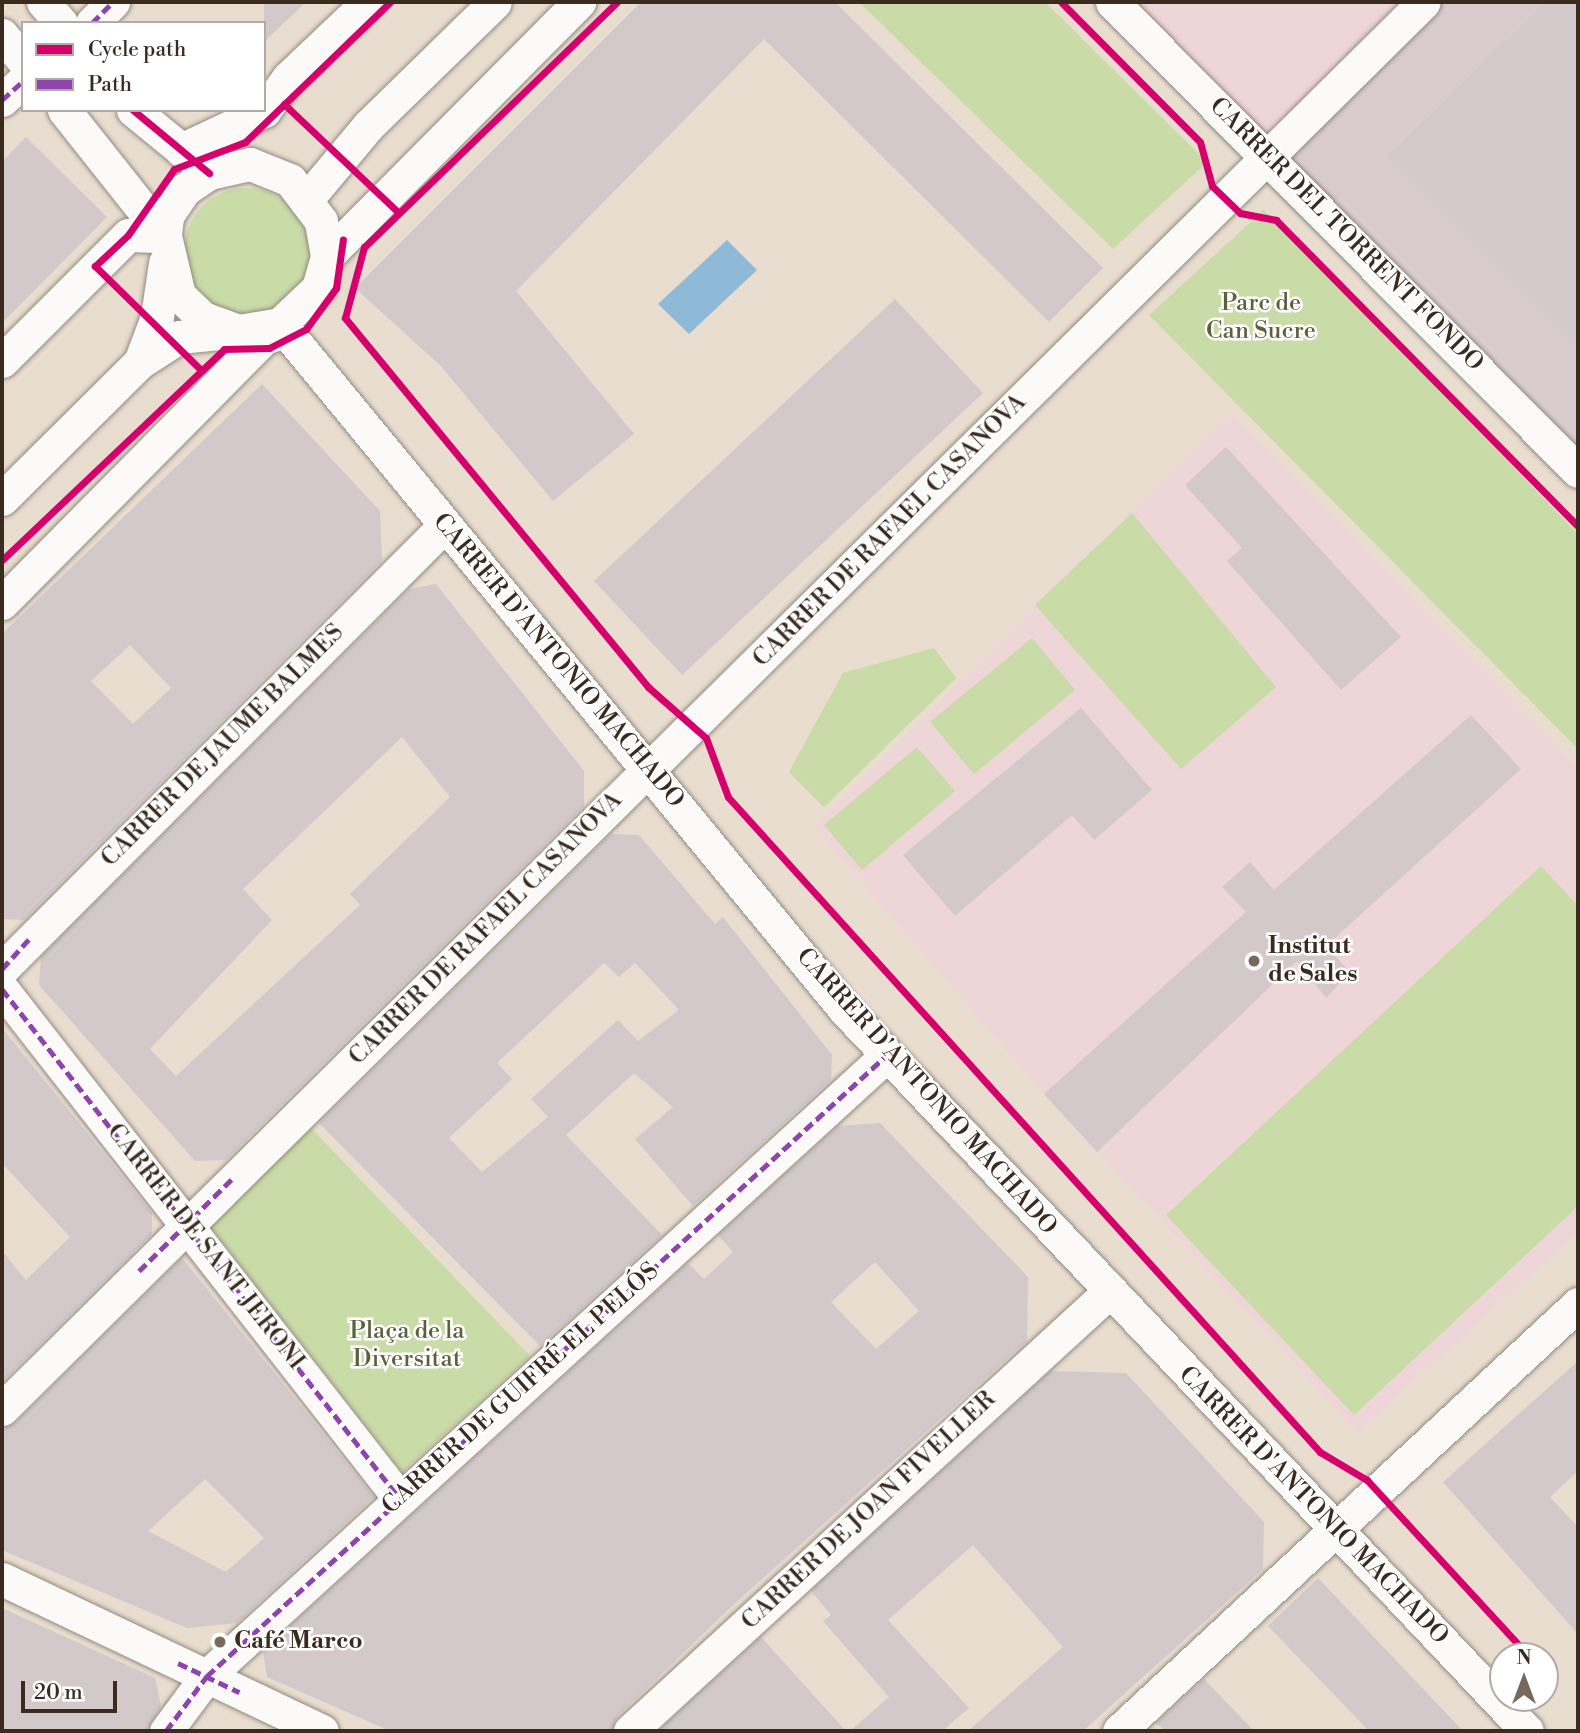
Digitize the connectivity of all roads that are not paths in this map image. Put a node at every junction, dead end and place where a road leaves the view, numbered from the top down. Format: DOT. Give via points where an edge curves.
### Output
graph roads {
  1 [pos="43,2"];
  2 [pos="113,2"];
  3 [pos="369,2"];
  4 [pos="495,2"];
  5 [pos="579,2"];
  6 [pos="1112,2"];
  7 [pos="1424,2"];
  8 [pos="59,21"];
  9 [pos="94,21"];
  10 [pos="2,35"];
  11 [pos="21,58"];
  12 [pos="21,83"];
  13 [pos="2,100"];
  14 [pos="266,108"];
  15 [pos="66,112"];
  16 [pos="135,112"];
  17 [pos="262,112"];
  18 [pos="181,150"];
  19 [pos="1270,156"];
  20 [pos="209,173"];
  21 [pos="307,199"];
  22 [pos="166,237"];
  23 [pos="327,256"];
  24 [pos="283,327"];
  25 [pos="239,331"];
  26 [pos="2,361"];
  27 [pos="140,362"];
  28 [pos="1578,471"];
  29 [pos="2,499"];
  30 [pos="445,526"];
  31 [pos="2,603"];
  32 [pos="649,768"];
  33 [pos="4,985"];
  34 [pos="887,1055"];
  35 [pos="186,1221"];
  36 [pos="1109,1292"];
  37 [pos="1578,1304"];
  38 [pos="2,1409"];
  39 [pos="400,1499"];
  40 [pos="1337,1532"];
  41 [pos="2,1579"];
  42 [pos="207,1676"];
  43 [pos="166,1731"];
  44 [pos="322,1731"];
  45 [pos="629,1731"];
  46 [pos="1119,1731"];
  47 [pos="1527,1731"];
  1 -- 8 [label="street"];
  2 -- 9 [label="street"];
  3 -- 14 [label="street" via="288,78"];
  4 -- 21 [label="street" via="360,134"];
  5 -- 23 [label="street"];
  6 -- 19 [label="street, CARRER DEL TORRENT FONDO"];
  7 -- 19 [label="street, CARRER DE RAFAEL CASANOVA"];
  10 -- 11 [label="street"];
  12 -- 13 [label="street"];
  15 -- 22 [label="street"];
  16 -- 18 [label="street"];
  17 -- 18 [label="street"];
  18 -- 20 [label="street"];
  19 -- 28 [label="street, CARRER DEL TORRENT FONDO"];
  19 -- 32 [label="street, CARRER DE RAFAEL CASANOVA"];
  20 -- 21 [label="street" via="250,163 270,168"];
  20 -- 22 [label="street" via="185,189"];
  21 -- 23 [label="street" via="321,221"];
  22 -- 25 [label="street" via="187,303 203,318"];
  22 -- 26 [label="street" via="128,235"];
  22 -- 27 [label="street" via="157,317"];
  23 -- 24 [label="street" via="318,288"];
  24 -- 25 [label="street"];
  24 -- 30 [label="street, CARRER D'ANTONIO MACHADO"];
  24 -- 31 [label="street" via="264,338"];
  25 -- 27 [label="street" via="179,337"];
  27 -- 29 [label="street"];
  30 -- 32 [label="street, CARRER D'ANTONIO MACHADO"];
  30 -- 33 [label="street, CARRER DE JAUME BALMES"];
  32 -- 34 [label="street, CARRER D'ANTONIO MACHADO"];
  32 -- 35 [label="street, CARRER DE RAFAEL CASANOVA"];
  33 -- 35 [label="street, CARRER DE SANT JERONI"];
  34 -- 36 [label="street, CARRER D'ANTONIO MACHADO"];
  34 -- 39 [label="street, CARRER DE GUIFRÉ EL PELÓS"];
  35 -- 38 [label="street, CARRER DE RAFAEL CASANOVA"];
  35 -- 39 [label="street, CARRER DE SANT JERONI"];
  36 -- 40 [label="street, CARRER D'ANTONIO MACHADO"];
  36 -- 45 [label="street, CARRER DE JOAN FIVELLER"];
  37 -- 40 [label="street" via="1375,1489"];
  39 -- 42 [label="street, CARRER DE GUIFRÉ EL PELÓS"];
  40 -- 46 [label="street"];
  40 -- 47 [label="street, CARRER D'ANTONIO MACHADO"];
  41 -- 42 [label="street"];
  42 -- 43 [label="street, CARRER DE GUIFRÉ EL PELÓS"];
  42 -- 44 [label="street"];
}
